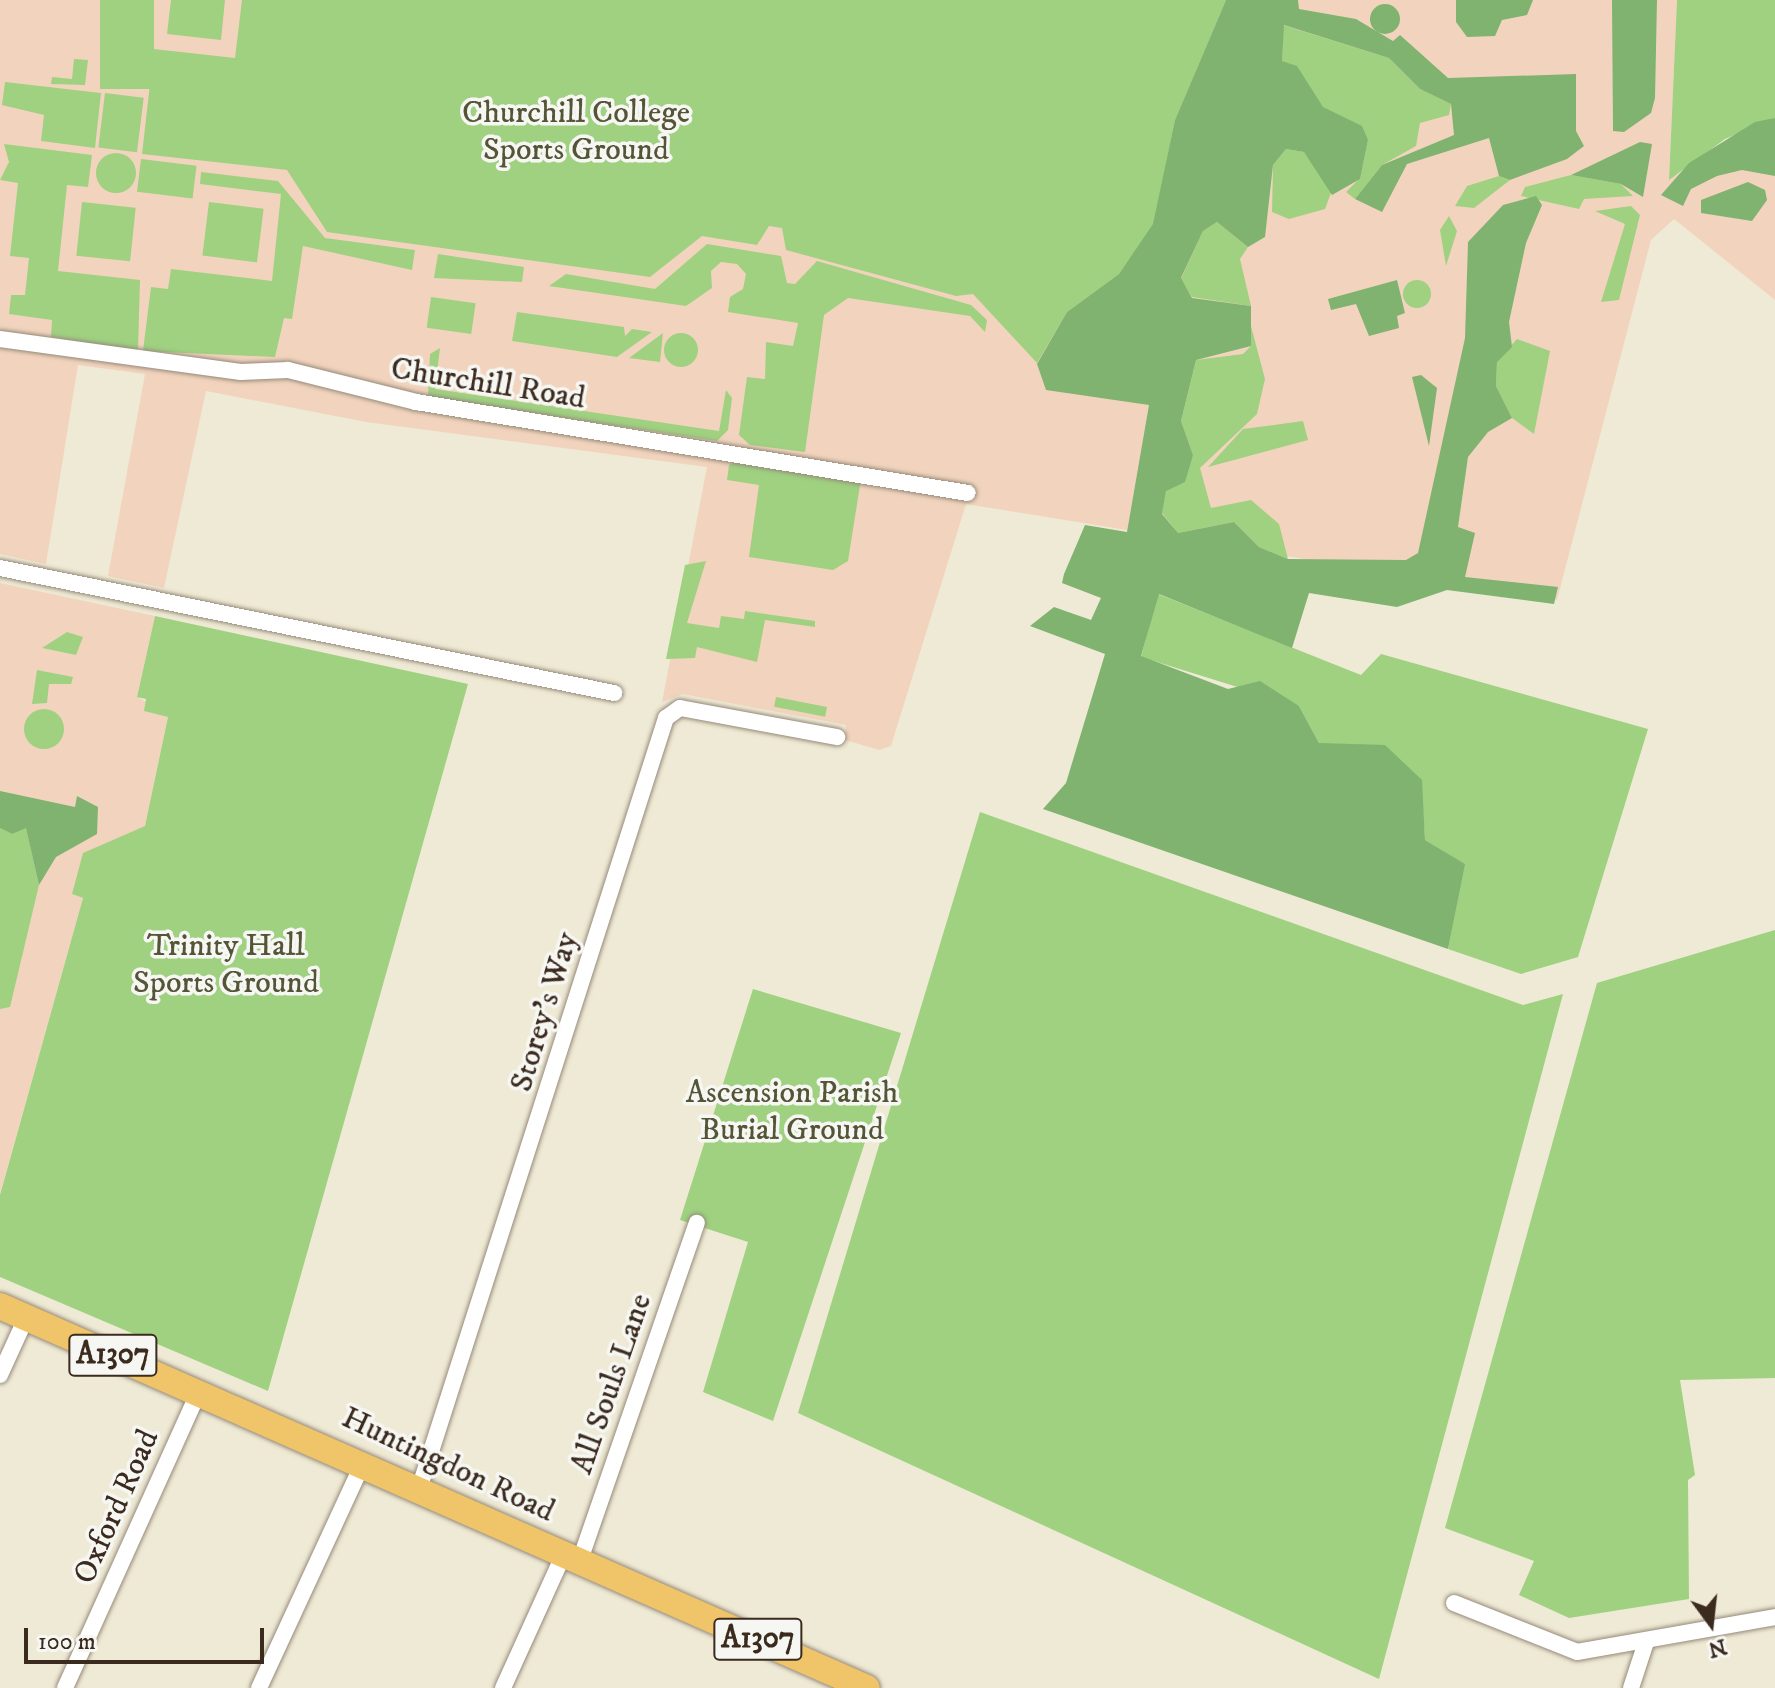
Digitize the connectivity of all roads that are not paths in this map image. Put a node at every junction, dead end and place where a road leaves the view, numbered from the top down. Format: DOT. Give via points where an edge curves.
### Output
graph roads {
  1 [pos="0,339"];
  2 [pos="968,493"];
  3 [pos="0,568"];
  4 [pos="614,693"];
  5 [pos="837,737"];
  6 [pos="697,1223"];
  7 [pos="0,1306"];
  8 [pos="26,1318"];
  9 [pos="0,1375"];
  10 [pos="199,1391"];
  11 [pos="363,1463"];
  12 [pos="419,1489"];
  13 [pos="571,1560"];
  14 [pos="1454,1603"];
  15 [pos="1775,1617"];
  16 [pos="1646,1642"];
  17 [pos="65,1688"];
  18 [pos="259,1688"];
  19 [pos="503,1688"];
  20 [pos="867,1688"];
  21 [pos="1631,1688"];
  1 -- 2 [label="street, Churchill Road" via="241,372 288,370 416,402"];
  3 -- 4 [label="street"];
  5 -- 12 [label="street, Storey's Way" via="680,708 666,718"];
  6 -- 13 [label="street, All Souls Lane"];
  7 -- 8 [label="main road, Huntingdon Road / A1307"];
  8 -- 9 [label="street"];
  8 -- 10 [label="main road, Huntingdon Road / A1307"];
  10 -- 11 [label="main road, Huntingdon Road / A1307"];
  10 -- 17 [label="street, Oxford Road"];
  11 -- 12 [label="main road, Huntingdon Road / A1307"];
  11 -- 18 [label="street"];
  12 -- 13 [label="main road, Huntingdon Road / A1307"];
  13 -- 19 [label="street, All Souls Lane"];
  13 -- 20 [label="main road, Huntingdon Road / A1307"];
  14 -- 16 [label="street" via="1577,1652"];
  15 -- 16 [label="street"];
  16 -- 21 [label="street"];
}
